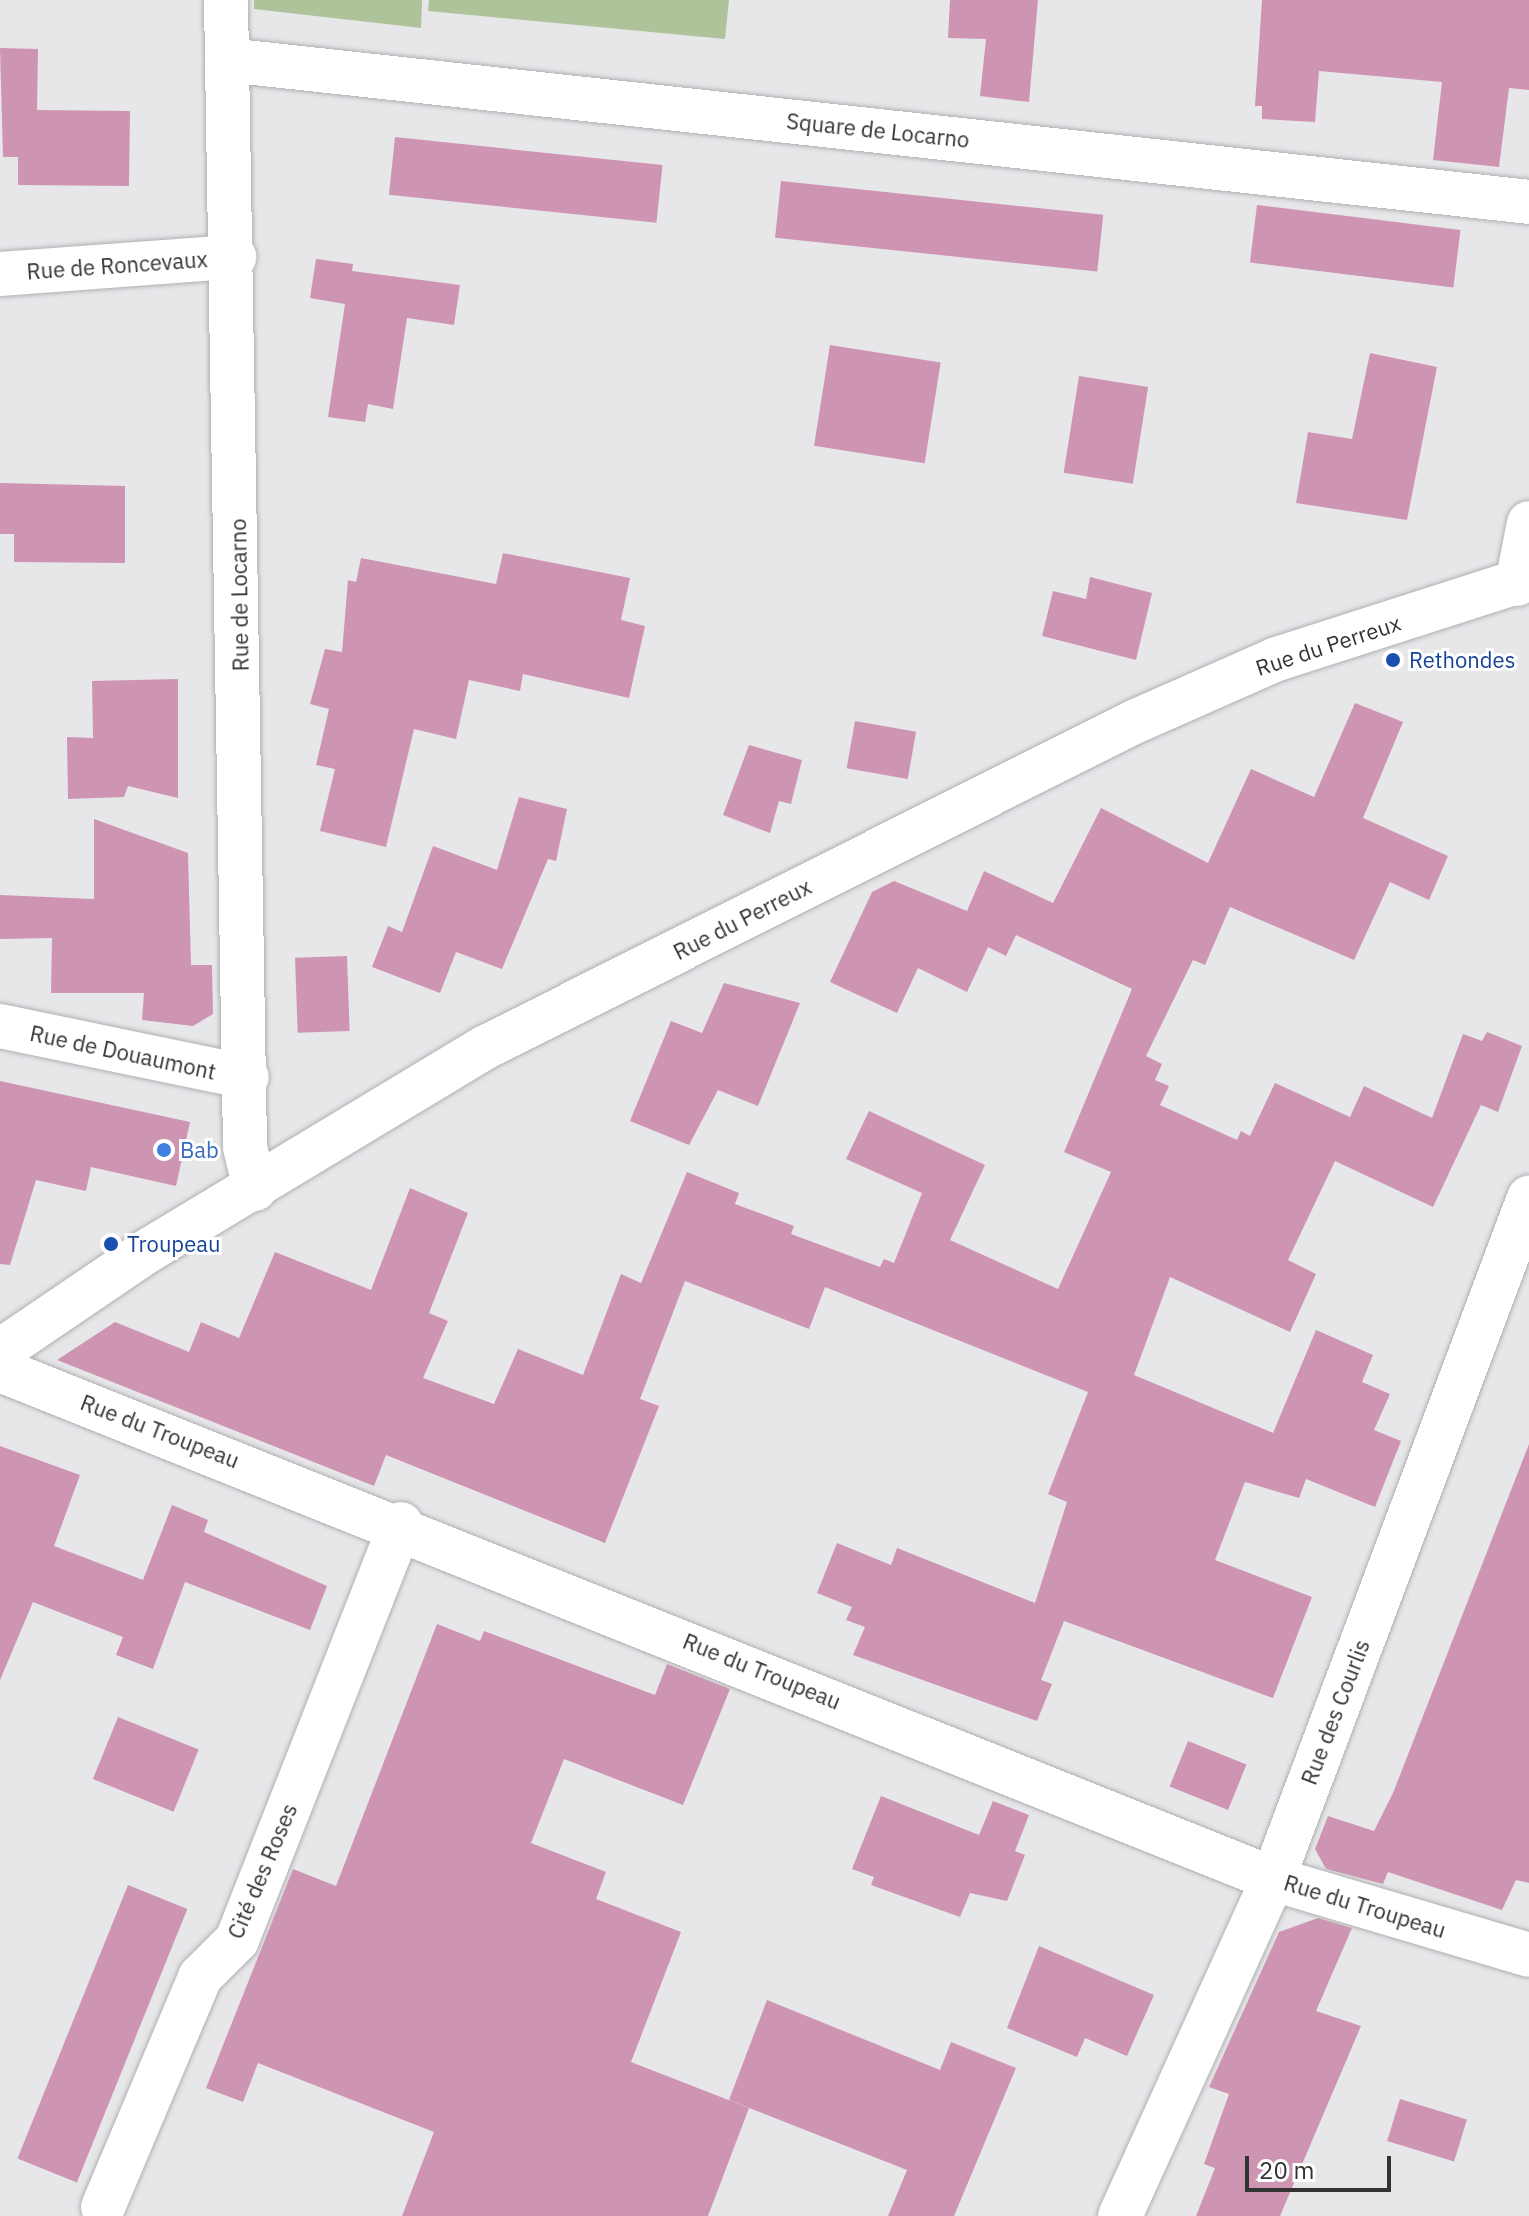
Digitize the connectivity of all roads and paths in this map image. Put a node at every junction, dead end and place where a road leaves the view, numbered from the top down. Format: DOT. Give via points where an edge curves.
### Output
graph roads {
  1 [pos="226,0"];
  2 [pos="227,60"];
  3 [pos="1529,202"];
  4 [pos="234,257"];
  5 [pos="0,274"];
  6 [pos="1529,523"];
  7 [pos="1523,581"];
  8 [pos="0,1026"];
  9 [pos="247,1077"];
  10 [pos="255,1189"];
  11 [pos="1529,1198"];
  12 [pos="0,1351"];
  13 [pos="0,1370"];
  14 [pos="401,1524"];
  15 [pos="1273,1879"];
  16 [pos="1529,1955"];
  17 [pos="103,2207"];
  18 [pos="1120,2216"];
  1 -- 2 [label="street, Rue de Locarno"];
  2 -- 3 [label="street, Square de Locarno"];
  2 -- 4 [label="street, Rue de Locarno"];
  4 -- 5 [label="street, Rue de Roncevaux"];
  4 -- 9 [label="street, Rue de Locarno"];
  6 -- 7 [label="street"];
  7 -- 10 [label="street, Rue du Perreux" via="1277,659 1134,722 486,1047"];
  8 -- 9 [label="street, Rue de Douaumont"];
  9 -- 10 [label="street, Rue de Locarno" via="245,1147"];
  10 -- 12 [label="street, Rue du Perreux" via="144,1253"];
  11 -- 15 [label="street, Rue des Courlis"];
  13 -- 14 [label="street, Rue du Troupeau"];
  14 -- 15 [label="street, Rue du Troupeau"];
  14 -- 17 [label="street, Cité des Roses" via="237,1940 200,1977"];
  15 -- 16 [label="street, Rue du Troupeau"];
  15 -- 18 [label="street, Rue des Courlis"];
}
